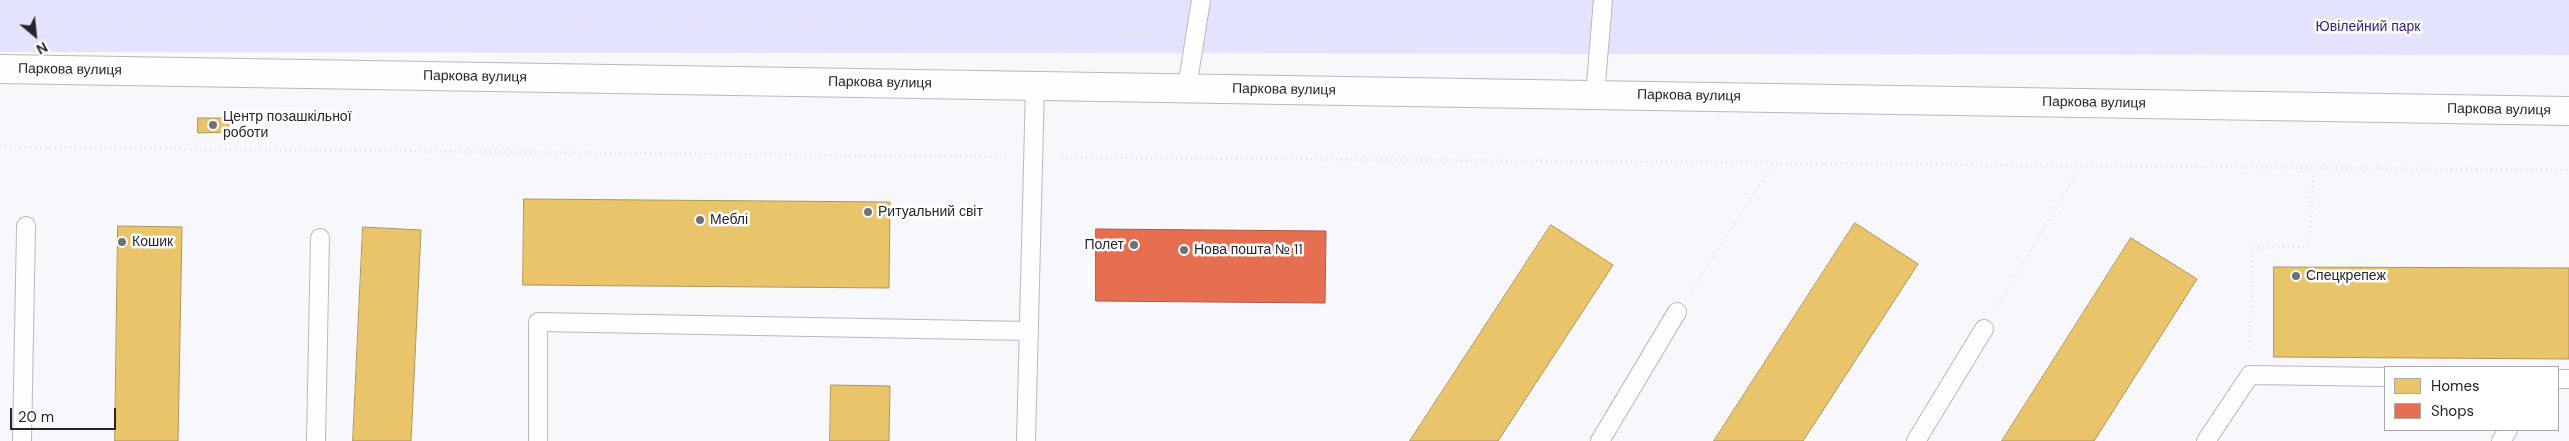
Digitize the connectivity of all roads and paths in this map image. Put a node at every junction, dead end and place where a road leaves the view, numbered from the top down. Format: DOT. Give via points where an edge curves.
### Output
graph roads {
  1 [pos="1201,0"];
  2 [pos="1603,0"];
  3 [pos="0,15"];
  4 [pos="1195,36"];
  5 [pos="1600,41"];
  6 [pos="2569,54"];
  7 [pos="0,69"];
  8 [pos="1034,86"];
  9 [pos="1187,88"];
  10 [pos="1595,95"];
  11 [pos="2569,111"];
  12 [pos="0,146"];
  13 [pos="1033,157"];
  14 [pos="1773,164"];
  15 [pos="2081,166"];
  16 [pos="2314,168"];
  17 [pos="2569,170"];
  18 [pos="26,226"];
  19 [pos="320,238"];
  20 [pos="1677,312"];
  21 [pos="1984,329"];
  22 [pos="1029,332"];
  23 [pos="2250,376"];
  24 [pos="2384,377"];
  25 [pos="22,441"];
  26 [pos="316,441"];
  27 [pos="538,441"];
  28 [pos="1026,441"];
  29 [pos="1600,441"];
  30 [pos="1916,441"];
  31 [pos="2206,441"];
  1 -- 4 [label="lane"];
  2 -- 5 [label="lane"];
  3 -- 4 [label="path"];
  4 -- 5 [label="path"];
  4 -- 9 [label="lane"];
  5 -- 6 [label="path"];
  5 -- 10 [label="lane"];
  7 -- 8 [label="street, Паркова вулиця"];
  8 -- 9 [label="street, Паркова вулиця"];
  8 -- 13 [label="lane"];
  9 -- 10 [label="street, Паркова вулиця"];
  10 -- 11 [label="street, Паркова вулиця"];
  12 -- 13 [label="path"];
  13 -- 14 [label="path"];
  13 -- 22 [label="lane"];
  14 -- 15 [label="path"];
  14 -- 20 [label="path"];
  15 -- 16 [label="path"];
  15 -- 21 [label="path"];
  16 -- 17 [label="path"];
  16 -- 23 [label="path" via="2309,246 2252,248"];
  18 -- 25 [label="lane"];
  19 -- 26 [label="lane"];
  20 -- 29 [label="lane"];
  21 -- 30 [label="lane"];
  22 -- 27 [label="lane" via="538,322"];
  22 -- 28 [label="lane"];
  23 -- 24 [label="lane"];
  23 -- 31 [label="lane"];
}
